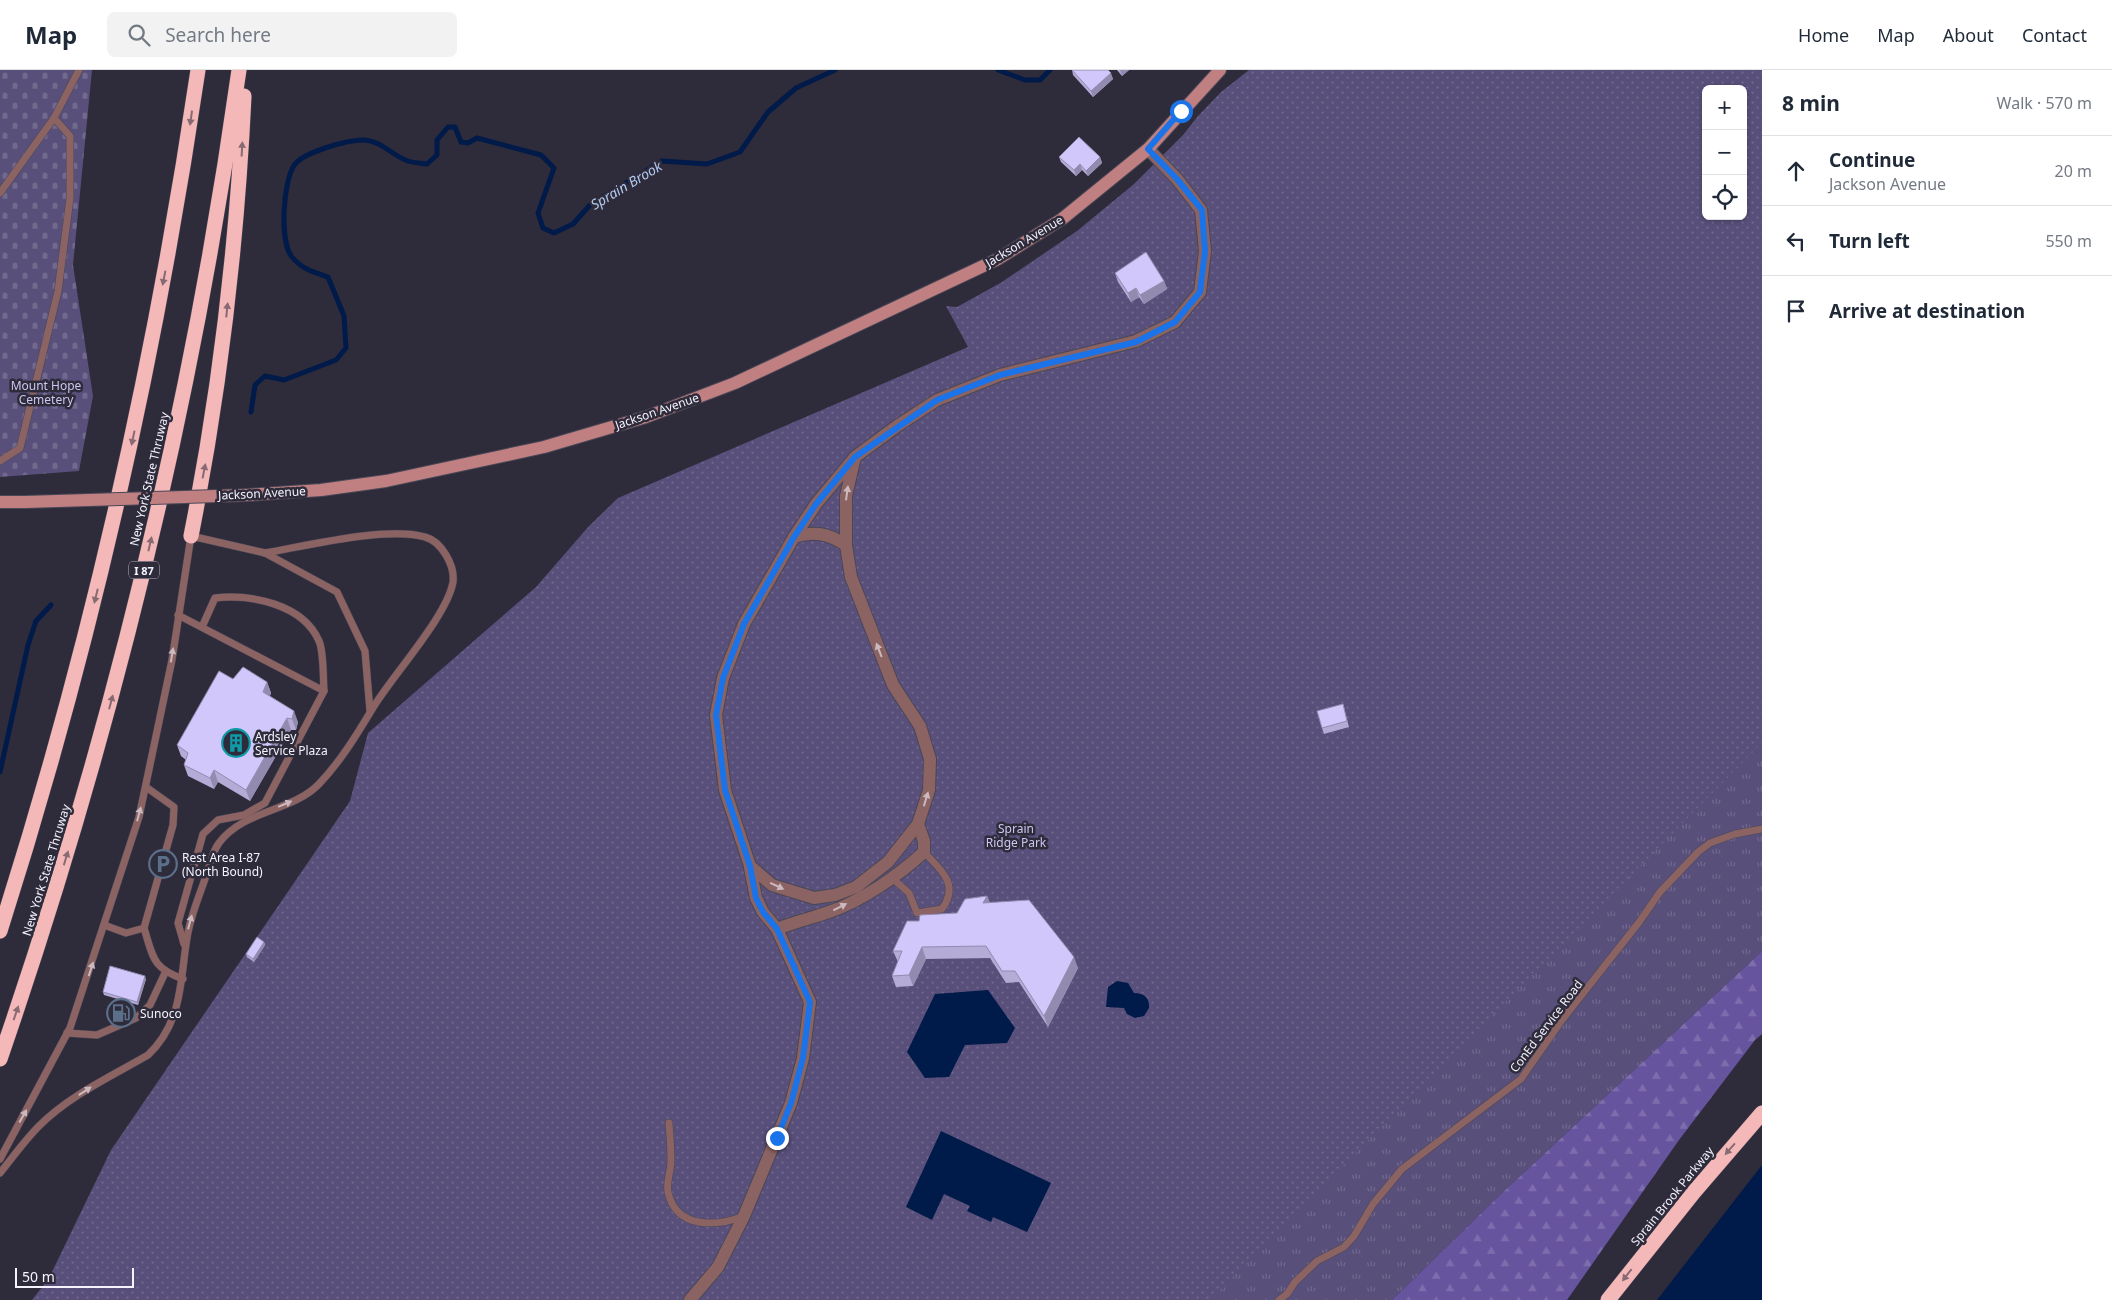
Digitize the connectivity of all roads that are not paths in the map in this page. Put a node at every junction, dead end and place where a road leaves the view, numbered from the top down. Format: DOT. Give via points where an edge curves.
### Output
graph roads {
  1 [pos="79,70"];
  2 [pos="198,70"];
  3 [pos="239,70"];
  4 [pos="246,70"];
  5 [pos="1220,70"];
  6 [pos="54,118"];
  7 [pos="1148,149"];
  8 [pos="0,193"];
  9 [pos="855,457"];
  10 [pos="0,461"];
  11 [pos="0,502"];
  12 [pos="192,536"];
  13 [pos="794,537"];
  14 [pos="846,545"];
  15 [pos="265,553"];
  16 [pos="178,615"];
  17 [pos="202,627"];
  18 [pos="324,691"];
  19 [pos="370,712"];
  20 [pos="146,788"];
  21 [pos="918,824"];
  22 [pos="1762,829"];
  23 [pos="924,852"];
  24 [pos="750,866"];
  25 [pos="892,878"];
  26 [pos="104,925"];
  27 [pos="144,928"];
  28 [pos="777,929"];
  29 [pos="0,931"];
  30 [pos="186,949"];
  31 [pos="165,973"];
  32 [pos="183,979"];
  33 [pos="68,1033"];
  34 [pos="0,1059"];
  35 [pos="1762,1113"];
  36 [pos="669,1123"];
  37 [pos="0,1159"];
  38 [pos="0,1173"];
  39 [pos="744,1216"];
  40 [pos="690,1300"];
  41 [pos="1279,1300"];
  42 [pos="1608,1300"];
  1 -- 6 [label="lane"];
  2 -- 29 [label="highway, New York State Thruway, one-way" via="161,295 114,522 56,746"];
  34 -- 3 [label="highway, New York State Thruway / I 87, one-way" via="72,839 147,559 203,296"];
  12 -- 4 [label="highway, one-way" via="222,359 237,213"];
  5 -- 7 [label="main road, Jackson Avenue"];
  6 -- 8 [label="lane"];
  6 -- 10 [label="lane" via="70,136 70,198 58,291 20,448"];
  7 -- 9 [label="street" via="1202,210 1205,251 1200,292 1175,322 1136,342 1000,375 937,400"];
  7 -- 11 [label="main road, Jackson Avenue, bridge" via="1062,219 998,258 736,382 646,416 544,447 386,481 321,490"];
  9 -- 13 [label="street" via="816,504"];
  14 -- 9 [label="street, one-way" via="846,496"];
  12 -- 15 [label="lane"];
  12 -- 16 [label="lane"];
  13 -- 14 [label="street" via="818,532"];
  13 -- 24 [label="street" via="744,624 723,678 716,715 725,790"];
  21 -- 14 [label="street, one-way" via="929,790 930,759 920,726 893,685 851,577"];
  15 -- 19 [label="lane" via="336,592 365,652"];
  15 -- 19 [label="lane" via="386,533 427,537 447,554 453,580 443,607"];
  16 -- 17 [label="lane"];
  20 -- 16 [label="lane, one-way"];
  17 -- 18 [label="lane"];
  17 -- 18 [label="lane" via="215,598 235,596 273,603 306,621 320,642"];
  18 -- 30 [label="lane" via="265,803 244,815 218,820 203,834 178,923"];
  30 -- 19 [label="lane, one-way" via="190,920 217,845 236,828 298,798 319,784 361,730"];
  26 -- 20 [label="lane, one-way"];
  20 -- 27 [label="lane" via="174,807 173,825"];
  21 -- 23 [label="street"];
  24 -- 21 [label="street, one-way" via="760,877 786,891 814,898 835,896 856,887 888,862"];
  22 -- 41 [label="lane, ConEd Service Road" via="1735,834 1710,843 1698,852 1660,892 1521,1079 1402,1169 1344,1247 1317,1261"];
  23 -- 25 [label="street"];
  23 -- 25 [label="lane" via="950,885 950,898 942,909 917,913 909,893"];
  24 -- 28 [label="street" via="756,898"];
  28 -- 25 [label="street, one-way" via="830,912"];
  26 -- 27 [label="lane" via="126,932"];
  33 -- 26 [label="lane, one-way"];
  27 -- 31 [label="lane" via="154,960"];
  28 -- 39 [label="street" via="810,1002 803,1058 791,1103"];
  30 -- 32 [label="lane"];
  31 -- 32 [label="lane"];
  31 -- 33 [label="lane" via="150,1005 136,1018 97,1035"];
  38 -- 32 [label="lane, one-way" via="40,1125 56,1112 156,1048 174,1014"];
  37 -- 33 [label="lane, one-way"];
  35 -- 42 [label="highway, Sprain Brook Parkway, one-way"];
  36 -- 39 [label="lane" via="671,1161 668,1190 672,1206 681,1216 694,1222 712,1224"];
  39 -- 40 [label="street" via="718,1267"];
}
